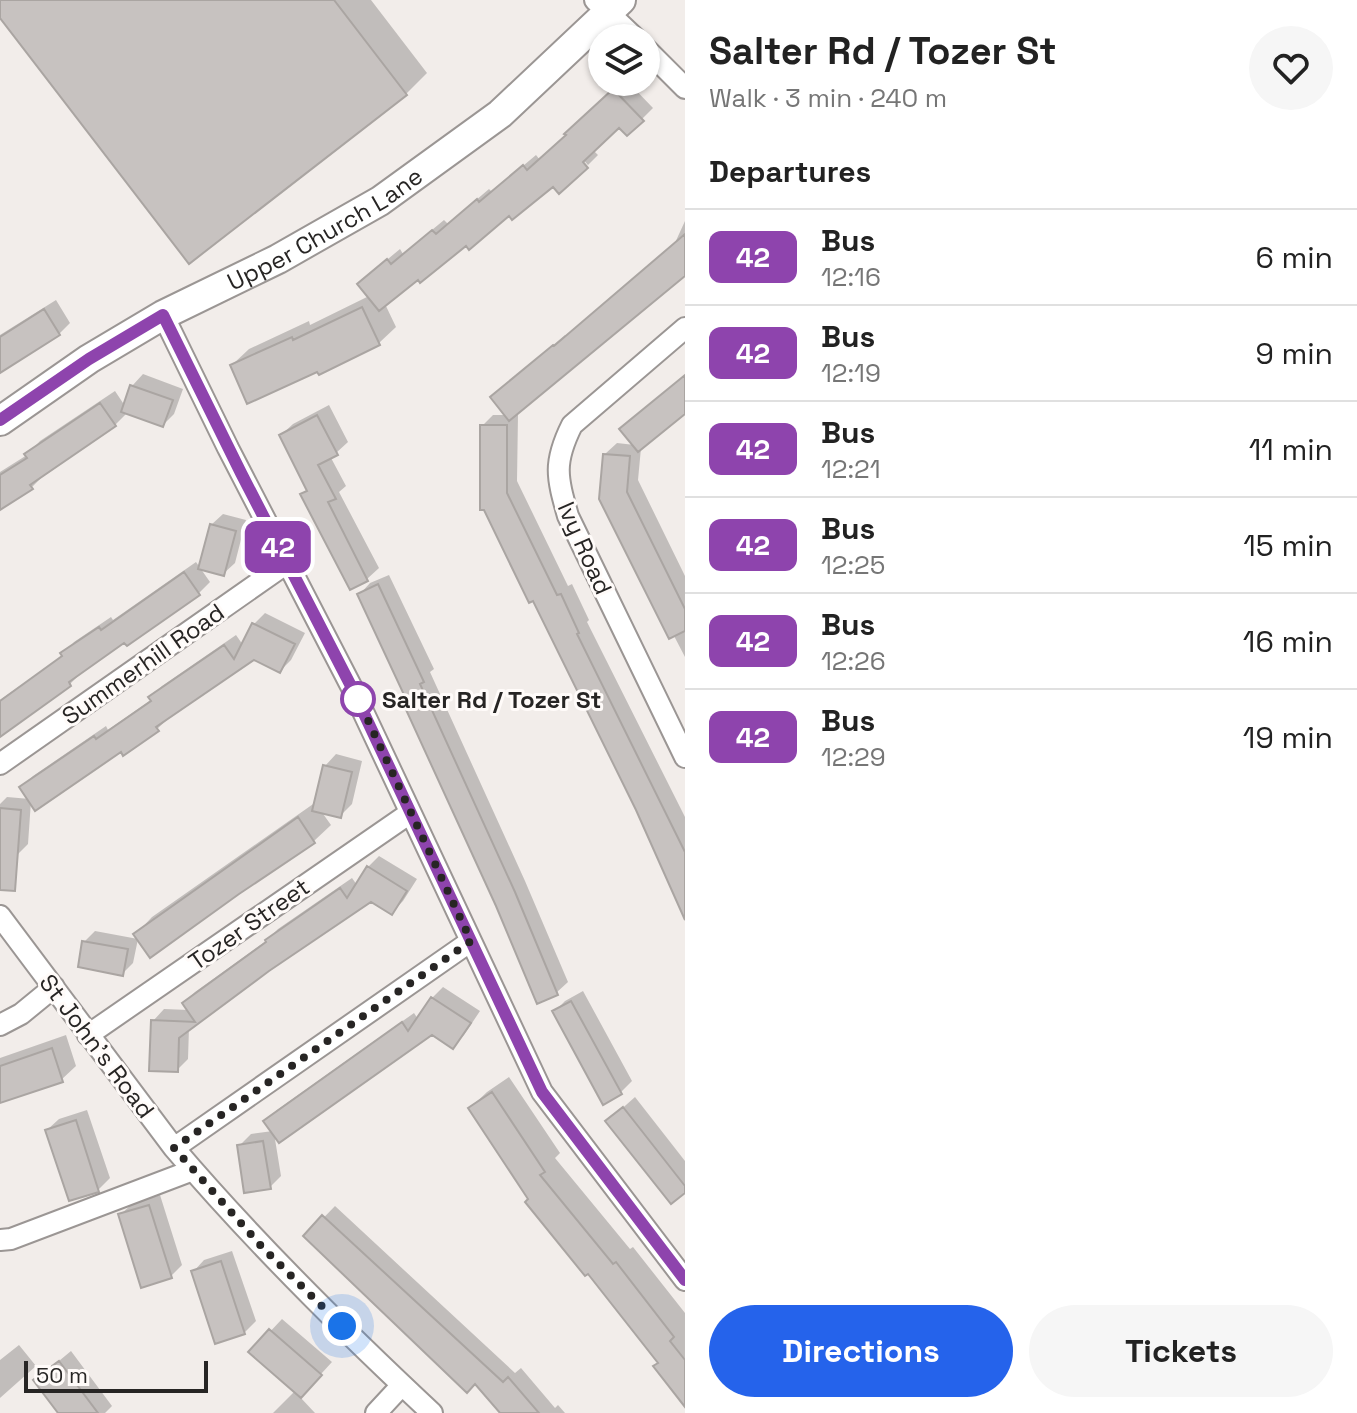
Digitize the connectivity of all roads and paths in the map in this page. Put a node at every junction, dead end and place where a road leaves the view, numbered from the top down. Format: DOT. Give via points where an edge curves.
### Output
graph roads {
  1 [pos="609,4"];
  2 [pos="624,24"];
  3 [pos="660,63"];
  4 [pos="685,88"];
  5 [pos="163,315"];
  6 [pos="685,328"];
  7 [pos="0,421"];
  8 [pos="287,563"];
  9 [pos="685,757"];
  10 [pos="0,764"];
  11 [pos="410,813"];
  12 [pos="0,916"];
  13 [pos="471,941"];
  14 [pos="54,987"];
  15 [pos="0,1025"];
  16 [pos="88,1035"];
  17 [pos="174,1148"];
  18 [pos="193,1170"];
  19 [pos="0,1240"];
  20 [pos="685,1280"];
  21 [pos="402,1385"];
  22 [pos="376,1413"];
  23 [pos="432,1413"];
  1 -- 2 [label="street"];
  1 -- 5 [label="main road, Upper Church Lane" via="500,114 380,201"];
  3 -- 4 [label="street"];
  5 -- 7 [label="main road, Upper Church Lane"];
  5 -- 8 [label="street"];
  6 -- 9 [label="street, Ivy Road" via="572,425 557,467 568,516"];
  8 -- 10 [label="street, Summerhill Road"];
  8 -- 11 [label="street"];
  11 -- 13 [label="street"];
  11 -- 16 [label="street, Tozer Street"];
  12 -- 14 [label="street, St John's Road"];
  13 -- 17 [label="street"];
  13 -- 20 [label="street" via="542,1092"];
  14 -- 15 [label="street"];
  14 -- 16 [label="street, St John's Road"];
  16 -- 17 [label="street, St John's Road"];
  17 -- 18 [label="street, St John's Road"];
  18 -- 19 [label="street"];
  18 -- 21 [label="street, St John's Road" via="263,1248"];
  21 -- 22 [label="street"];
  21 -- 23 [label="street, St John's Road"];
}
